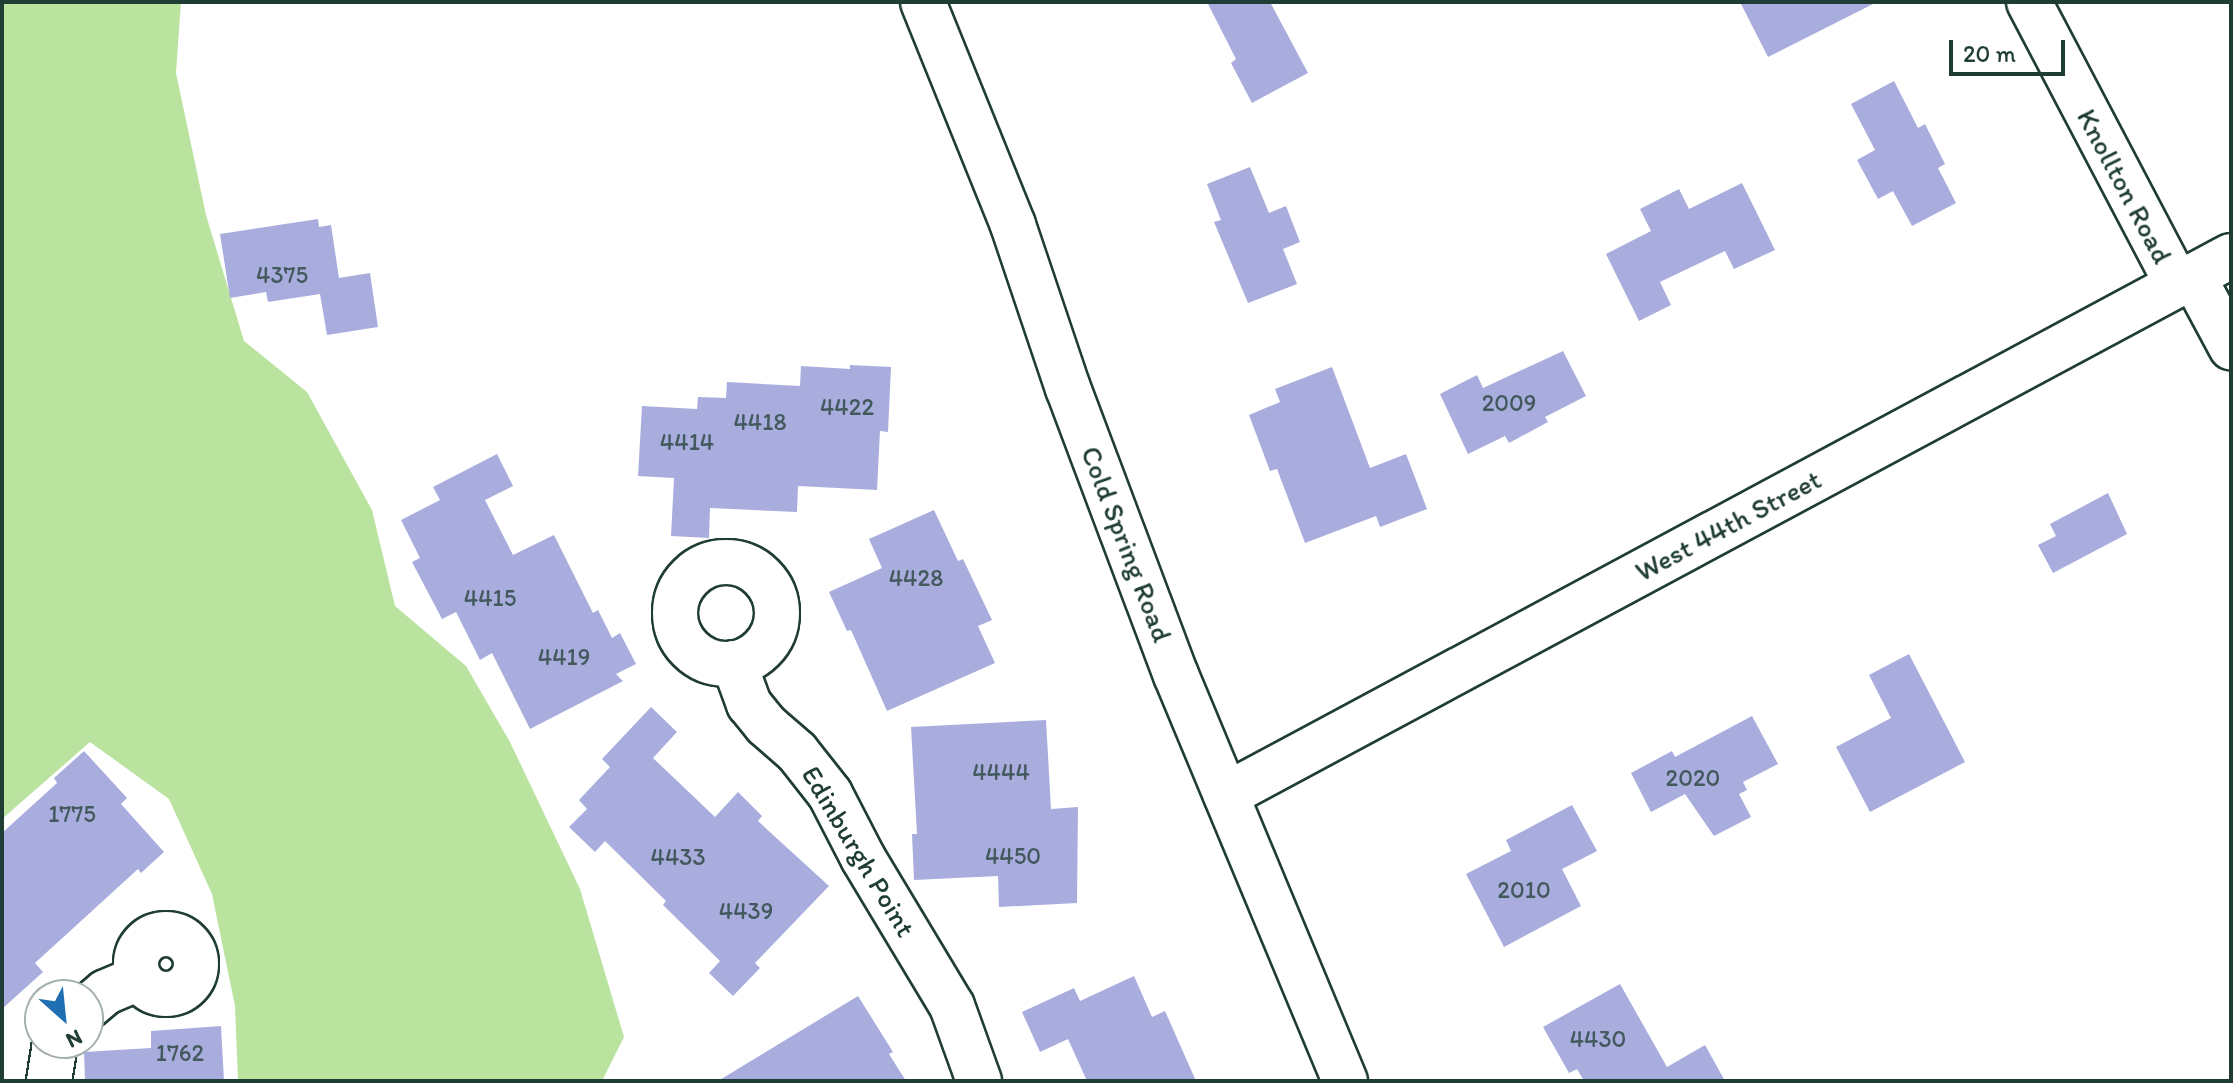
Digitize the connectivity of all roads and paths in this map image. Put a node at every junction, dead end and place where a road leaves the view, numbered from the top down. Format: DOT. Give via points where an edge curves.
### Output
graph roads {
  1 [pos="923,2"];
  2 [pos="2029,2"];
  3 [pos="2231,256"];
  4 [pos="2185,280"];
  5 [pos="2231,347"];
  6 [pos="734,663"];
  7 [pos="1226,795"];
  8 [pos="139,978"];
  9 [pos="104,994"];
  10 [pos="52,1059"];
  11 [pos="49,1081"];
  12 [pos="979,1081"];
  13 [pos="1345,1081"];
  1 -- 7 [label="street, Cold Spring Road" via="1013,225 1068,388"];
  2 -- 4 [label="street, Knollton Road"];
  3 -- 4 [label="street, West 44th Street"];
  4 -- 5 [label="street, Knollton Road"];
  4 -- 7 [label="street, West 44th Street"];
  6 -- 12 [label="street, Edinburgh Point" via="749,704 830,794 952,1006"];
  7 -- 13 [label="street, Cold Spring Road"];
  8 -- 9 [label="street"];
  10 -- 11 [label="street"];
}
